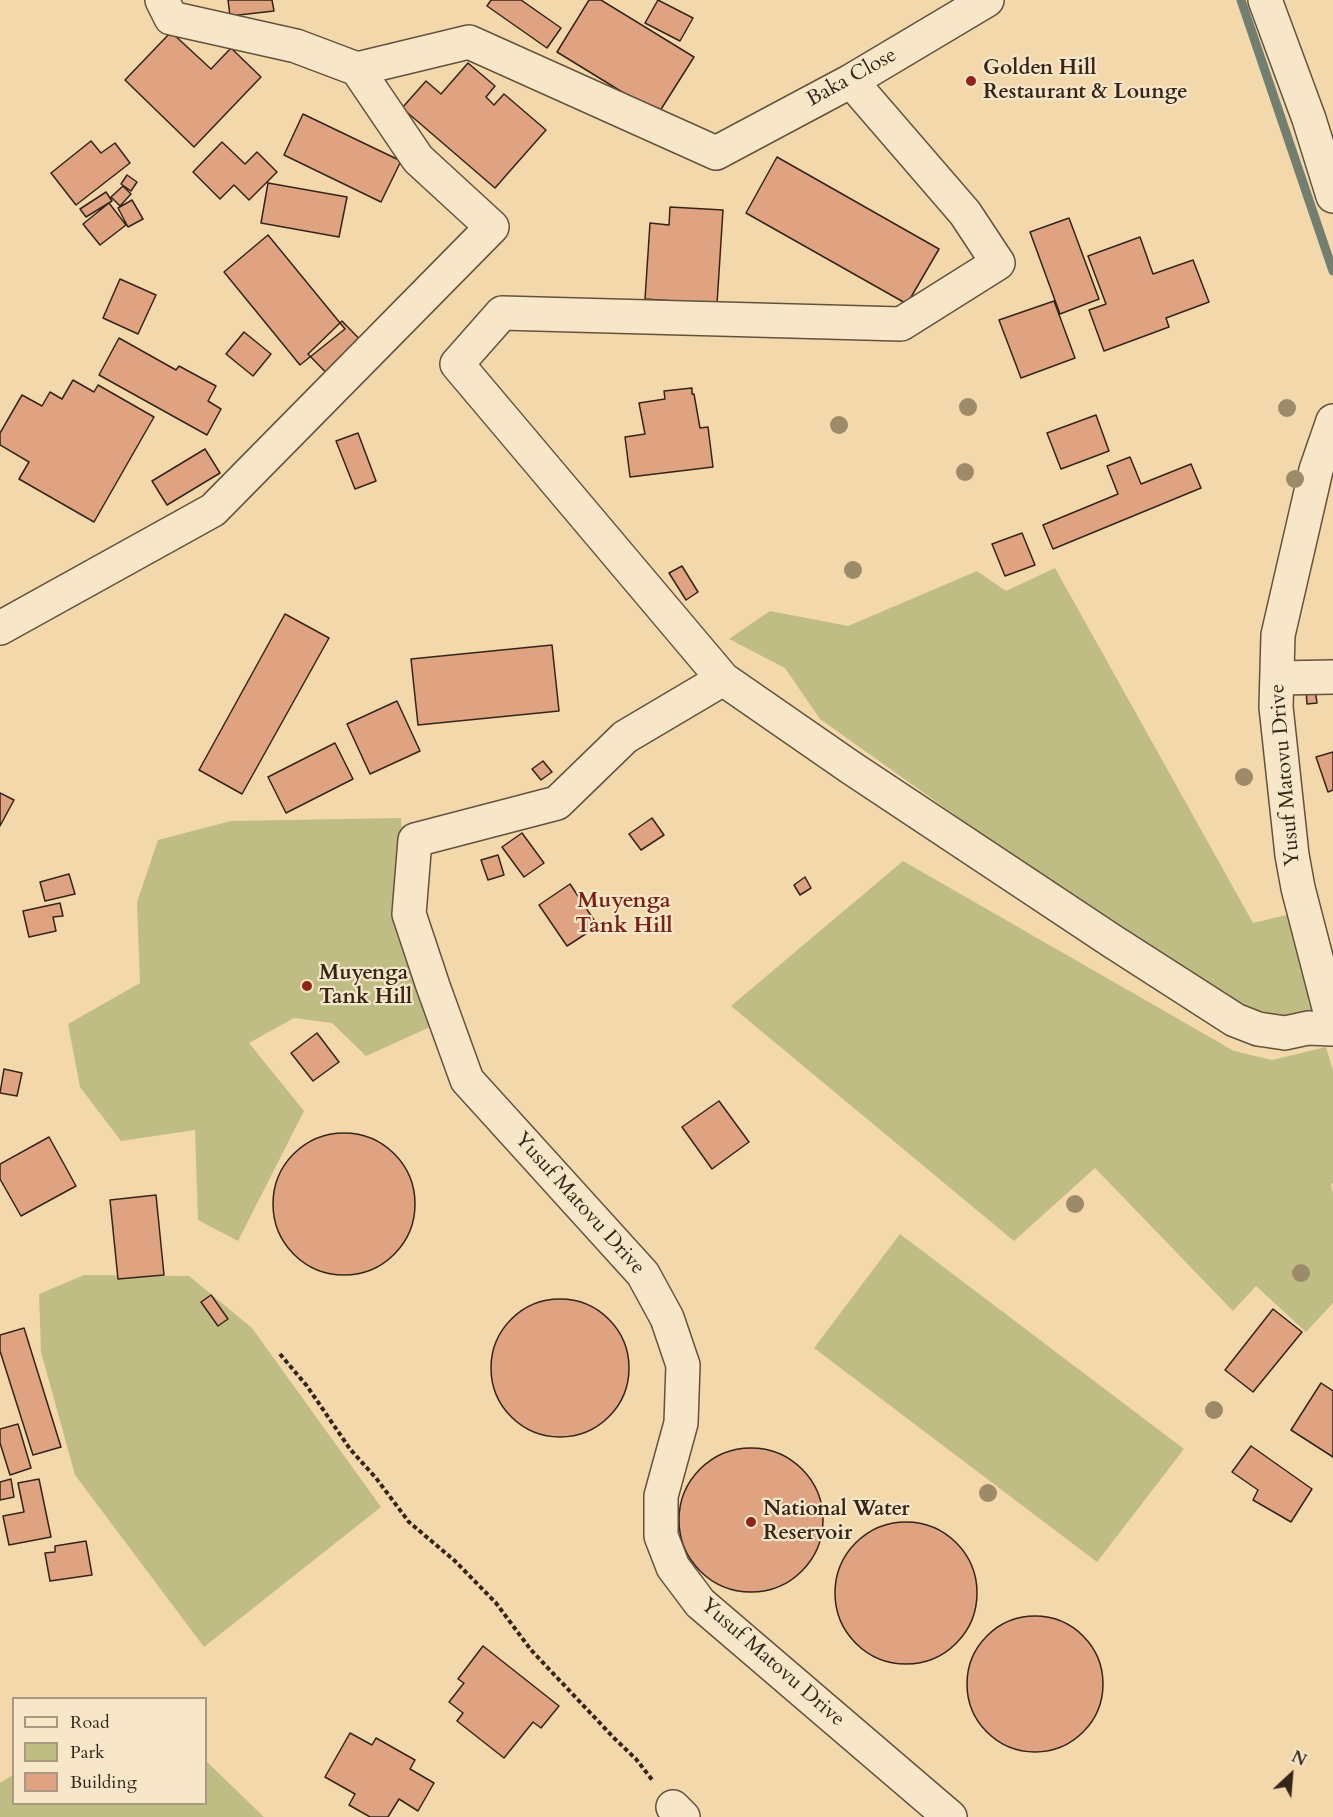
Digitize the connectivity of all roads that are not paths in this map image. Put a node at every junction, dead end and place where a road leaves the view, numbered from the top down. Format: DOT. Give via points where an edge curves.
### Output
graph roads {
  1 [pos="162,0"];
  2 [pos="987,0"];
  3 [pos="1265,0"];
  4 [pos="357,69"];
  5 [pos="851,81"];
  6 [pos="1333,196"];
  7 [pos="1333,421"];
  8 [pos="0,628"];
  9 [pos="1277,678"];
  10 [pos="1333,678"];
  11 [pos="723,679"];
  12 [pos="1333,1023"];
  13 [pos="1333,1029"];
  14 [pos="950,1817"];
  1 -- 4 [label="street" via="171,18 297,46"];
  2 -- 5 [label="street, Baka Close"];
  3 -- 6 [label="street"];
  4 -- 5 [label="street, Baka Close" via="469,42 716,153"];
  4 -- 8 [label="street" via="418,159 492,227 213,510"];
  5 -- 11 [label="street" via="965,213 998,263 901,324 502,314 457,364"];
  7 -- 9 [label="street, Yusuf Matovu Drive" via="1316,470 1286,598 1278,635"];
  9 -- 10 [label="street"];
  9 -- 12 [label="street, Yusuf Matovu Drive" via="1276,707 1292,855"];
  11 -- 13 [label="street" via="859,774 1235,1020 1258,1029 1285,1032"];
  11 -- 14 [label="street, Yusuf Matovu Drive" via="625,737 557,803 414,840 409,914 467,1080 643,1274 668,1318 683,1365 681,1423 661,1496 661,1536 673,1567 700,1603"];
}
